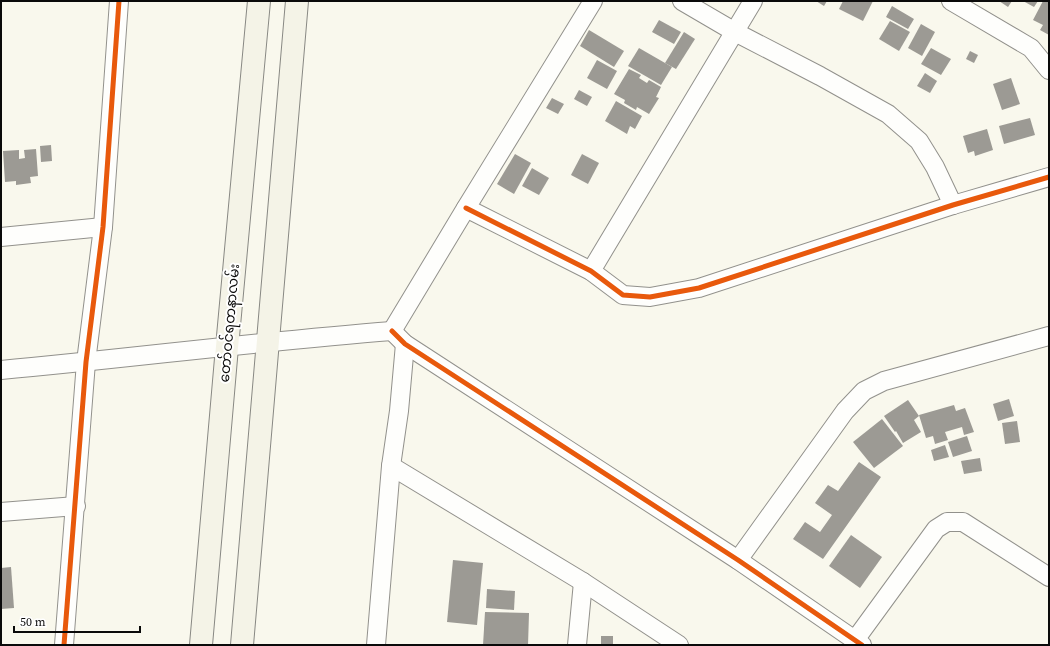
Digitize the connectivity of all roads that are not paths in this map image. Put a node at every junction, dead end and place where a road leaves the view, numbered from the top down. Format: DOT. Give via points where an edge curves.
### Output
graph roads {
  1 [pos="119,1"];
  2 [pos="259,1"];
  3 [pos="297,1"];
  4 [pos="593,1"];
  5 [pos="682,1"];
  6 [pos="752,1"];
  7 [pos="951,1"];
  8 [pos="734,32"];
  9 [pos="1049,70"];
  10 [pos="1049,177"];
  11 [pos="953,205"];
  12 [pos="466,208"];
  13 [pos="103,228"];
  14 [pos="1,237"];
  15 [pos="591,271"];
  16 [pos="392,331"];
  17 [pos="1049,336"];
  18 [pos="267,342"];
  19 [pos="405,344"];
  20 [pos="227,347"];
  21 [pos="86,362"];
  22 [pos="1,370"];
  23 [pos="391,466"];
  24 [pos="76,506"];
  25 [pos="1,512"];
  26 [pos="738,560"];
  27 [pos="1049,577"];
  28 [pos="583,582"];
  29 [pos="858,642"];
  30 [pos="64,645"];
  31 [pos="201,645"];
  32 [pos="242,645"];
  33 [pos="376,645"];
  34 [pos="578,645"];
  35 [pos="679,645"];
  1 -- 13 [label="street"];
  2 -- 20 [label="main road, တော်ဝင်ရတနာလမ်း"];
  3 -- 18 [label="main road"];
  4 -- 12 [label="street"];
  5 -- 8 [label="street"];
  6 -- 8 [label="street"];
  7 -- 9 [label="street" via="1031,48"];
  8 -- 11 [label="street" via="888,114 919,140"];
  8 -- 15 [label="street"];
  10 -- 11 [label="street"];
  11 -- 15 [label="street" via="699,288 650,297 623,295"];
  12 -- 15 [label="street"];
  12 -- 16 [label="street"];
  13 -- 14 [label="street"];
  13 -- 21 [label="street"];
  16 -- 18 [label="street"];
  16 -- 19 [label="street"];
  17 -- 26 [label="street" via="884,381 864,392 844,410"];
  18 -- 20 [label="street"];
  18 -- 32 [label="main road"];
  19 -- 23 [label="street"];
  19 -- 26 [label="street"];
  20 -- 21 [label="street"];
  20 -- 31 [label="main road, တော်ဝင်ရတနာလမ်း"];
  21 -- 22 [label="street"];
  21 -- 24 [label="street"];
  23 -- 28 [label="street"];
  23 -- 33 [label="street"];
  24 -- 25 [label="street"];
  24 -- 30 [label="street"];
  26 -- 29 [label="street"];
  27 -- 29 [label="street" via="963,522 947,522 931,535"];
  28 -- 34 [label="street"];
  28 -- 35 [label="street"];
}
